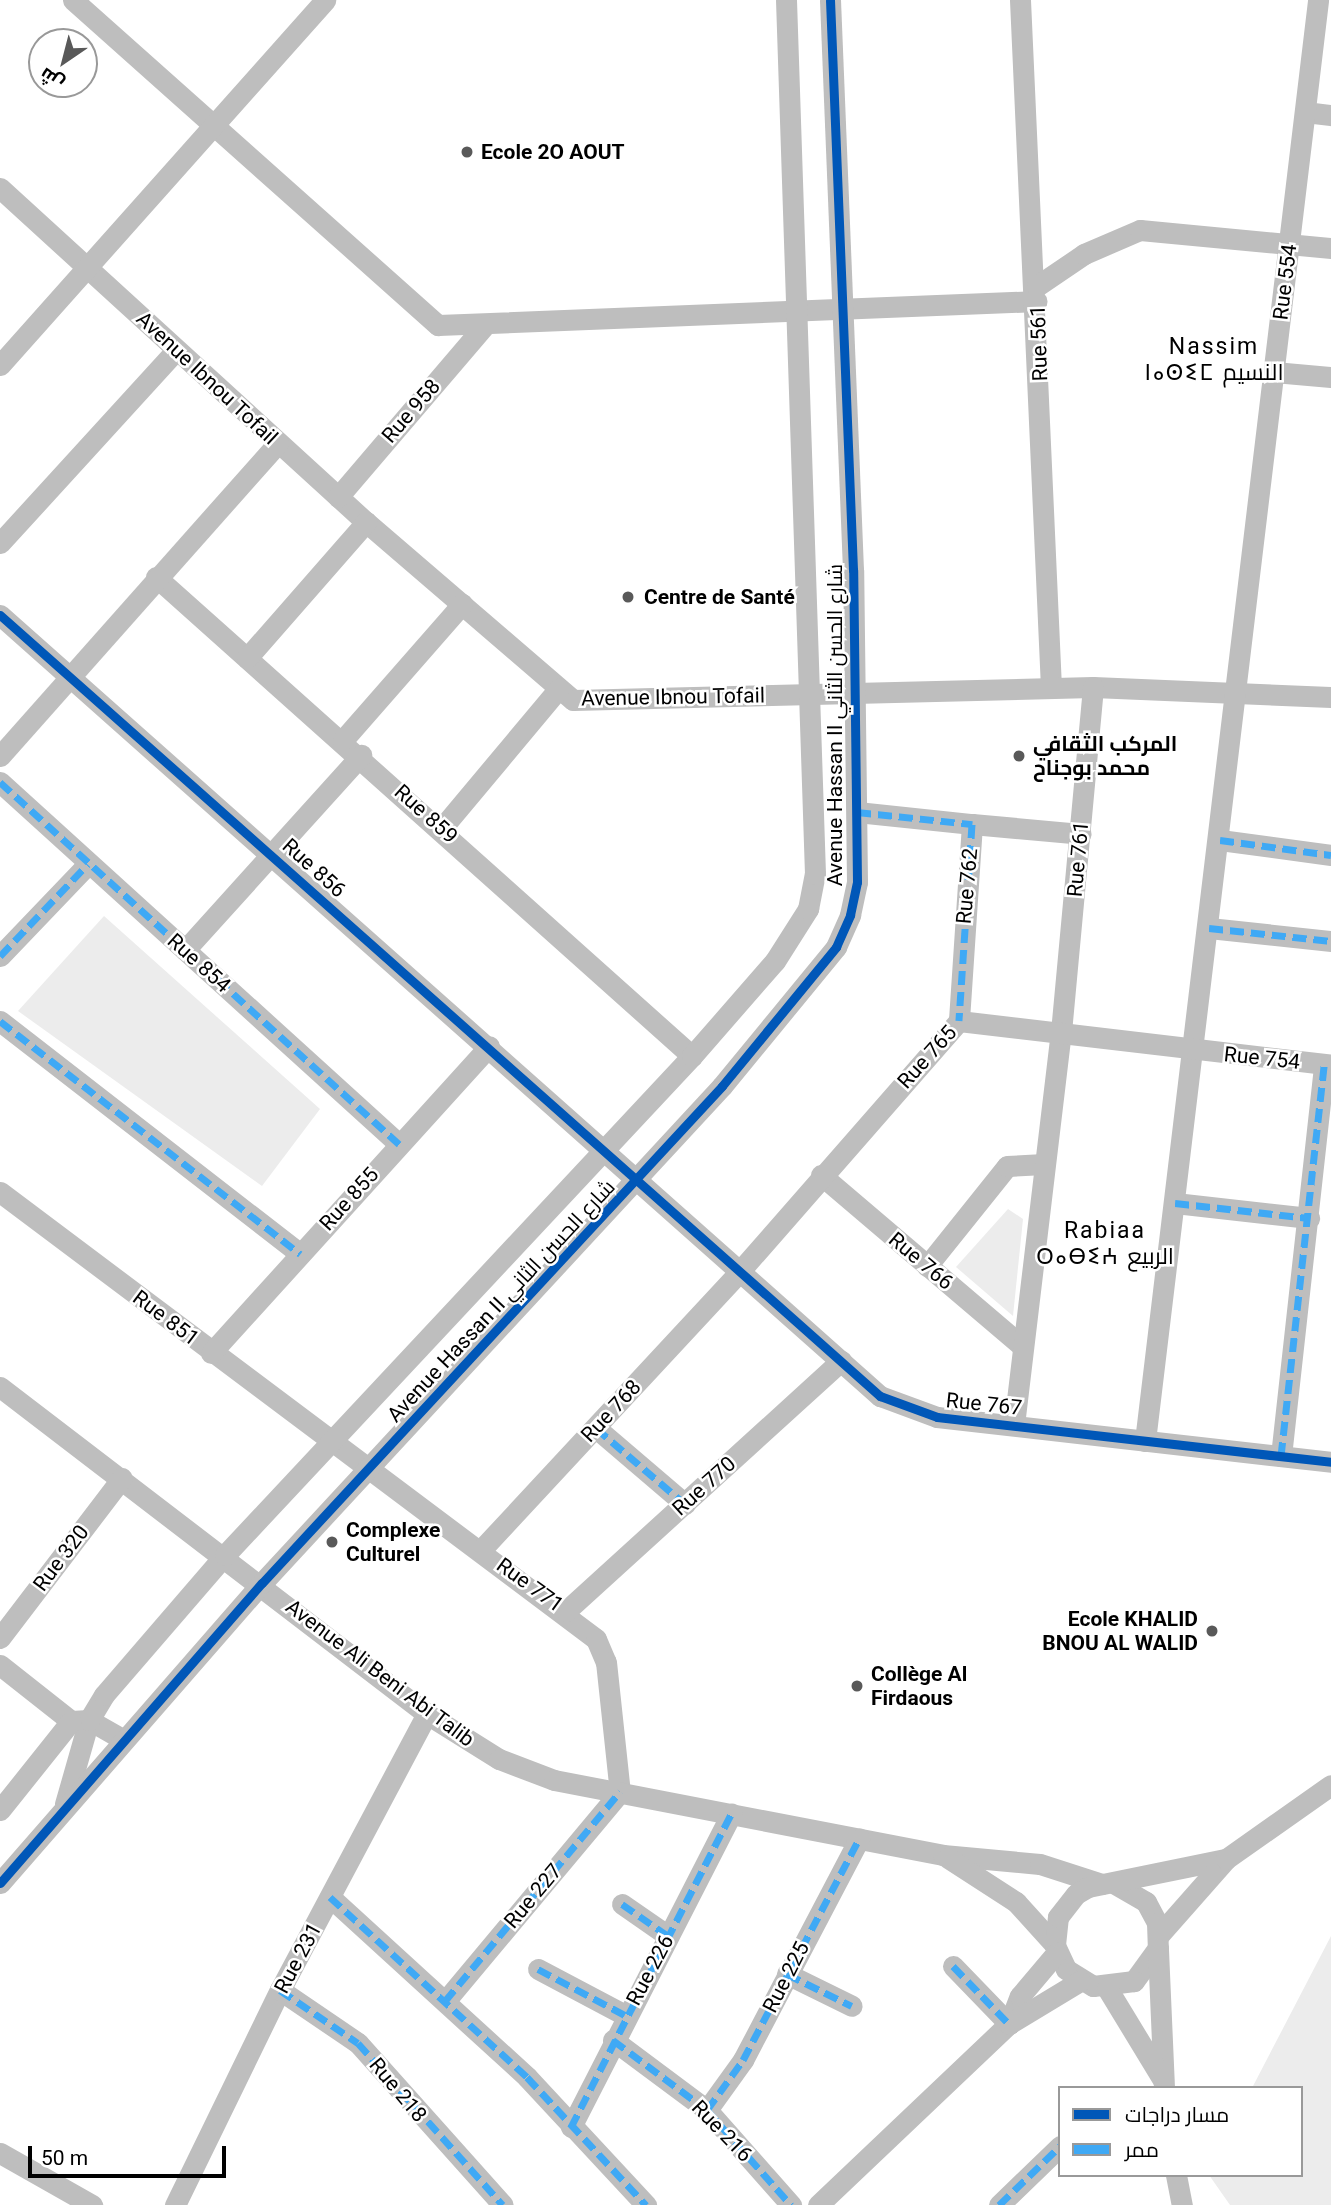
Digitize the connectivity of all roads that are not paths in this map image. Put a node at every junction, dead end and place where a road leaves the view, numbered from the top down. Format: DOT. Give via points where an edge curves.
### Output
graph roads {
  1 [pos="325,0"];
  2 [pos="786,0"];
  3 [pos="830,0"];
  4 [pos="1020,0"];
  5 [pos="1318,0"];
  6 [pos="80,2"];
  7 [pos="1305,112"];
  8 [pos="1331,115"];
  9 [pos="210,127"];
  10 [pos="0,188"];
  11 [pos="1289,243"];
  12 [pos="1331,248"];
  13 [pos="88,268"];
  14 [pos="1037,293"];
  15 [pos="843,307"];
  16 [pos="797,310"];
  17 [pos="484,326"];
  18 [pos="176,350"];
  19 [pos="0,365"];
  20 [pos="1275,372"];
  21 [pos="1331,377"];
  22 [pos="278,443"];
  23 [pos="338,496"];
  24 [pos="366,522"];
  25 [pos="0,543"];
  26 [pos="156,578"];
  27 [pos="462,604"];
  28 [pos="0,615"];
  29 [pos="247,658"];
  30 [pos="69,674"];
  31 [pos="1051,687"];
  32 [pos="1093,687"];
  33 [pos="559,688"];
  34 [pos="1237,688"];
  35 [pos="853,694"];
  36 [pos="809,695"];
  37 [pos="1331,697"];
  38 [pos="343,740"];
  39 [pos="361,755"];
  40 [pos="0,756"];
  41 [pos="0,782"];
  42 [pos="857,812"];
  43 [pos="972,824"];
  44 [pos="442,828"];
  45 [pos="1081,834"];
  46 [pos="1220,840"];
  47 [pos="273,855"];
  48 [pos="1331,855"];
  49 [pos="88,864"];
  50 [pos="1209,928"];
  51 [pos="1331,941"];
  52 [pos="185,950"];
  53 [pos="0,956"];
  54 [pos="0,1021"];
  55 [pos="959,1021"];
  56 [pos="1061,1032"];
  57 [pos="489,1046"];
  58 [pos="1194,1050"];
  59 [pos="692,1056"];
  60 [pos="1328,1065"];
  61 [pos="399,1144"];
  62 [pos="605,1149"];
  63 [pos="1044,1164"];
  64 [pos="821,1175"];
  65 [pos="637,1179"];
  66 [pos="0,1192"];
  67 [pos="1175,1202"];
  68 [pos="1309,1217"];
  69 [pos="300,1254"];
  70 [pos="927,1266"];
  71 [pos="740,1271"];
  72 [pos="1021,1346"];
  73 [pos="211,1353"];
  74 [pos="841,1362"];
  75 [pos="0,1387"];
  76 [pos="1014,1425"];
  77 [pos="596,1429"];
  78 [pos="1145,1441"];
  79 [pos="334,1443"];
  80 [pos="1281,1456"];
  81 [pos="1331,1462"];
  82 [pos="369,1470"];
  83 [pos="122,1478"];
  84 [pos="685,1504"];
  85 [pos="481,1550"];
  86 [pos="225,1555"];
  87 [pos="262,1583"];
  88 [pos="566,1611"];
  89 [pos="0,1638"];
  90 [pos="0,1665"];
  91 [pos="427,1714"];
  92 [pos="80,1720"];
  93 [pos="124,1740"];
  94 [pos="1331,1785"];
  95 [pos="620,1792"];
  96 [pos="65,1806"];
  97 [pos="0,1810"];
  98 [pos="731,1814"];
  99 [pos="859,1839"];
  100 [pos="943,1855"];
  101 [pos="1226,1859"];
  102 [pos="0,1883"];
  103 [pos="1109,1884"];
  104 [pos="330,1896"];
  105 [pos="622,1904"];
  106 [pos="668,1936"];
  107 [pos="1158,1941"];
  108 [pos="1056,1948"];
  109 [pos="953,1966"];
  110 [pos="538,1969"];
  111 [pos="787,1975"];
  112 [pos="1080,1981"];
  113 [pos="1107,1988"];
  114 [pos="280,1990"];
  115 [pos="445,2001"];
  116 [pos="852,2006"];
  117 [pos="625,2015"];
  118 [pos="1010,2024"];
  119 [pos="613,2040"];
  120 [pos="1164,2085"];
  121 [pos="706,2110"];
  122 [pos="571,2127"];
  123 [pos="1058,2148"];
  124 [pos="0,2153"];
  125 [pos="92,2205"];
  126 [pos="175,2205"];
  127 [pos="503,2205"];
  128 [pos="646,2205"];
  129 [pos="791,2205"];
  130 [pos="818,2205"];
  131 [pos="999,2205"];
  1 -- 9 [label="street"];
  2 -- 16 [label="street, Avenue Hassan II شارع الحسن الثاني"];
  3 -- 15 [label="street, Avenue Hassan II شارع الحسن الثاني"];
  4 -- 14 [label="street, Rue 561"];
  5 -- 7 [label="street, Rue 554"];
  6 -- 9 [label="street"];
  7 -- 8 [label="street"];
  7 -- 11 [label="street, Rue 554"];
  9 -- 13 [label="street"];
  9 -- 17 [label="street" via="421,317 454,328"];
  10 -- 13 [label="street, Avenue Ibnou Tofail"];
  11 -- 12 [label="street"];
  11 -- 14 [label="street" via="1140,230 1084,254"];
  11 -- 20 [label="street, Rue 554"];
  13 -- 18 [label="street, Avenue Ibnou Tofail"];
  13 -- 19 [label="street"];
  14 -- 15 [label="street"];
  14 -- 31 [label="street, Rue 561"];
  15 -- 16 [label="street"];
  15 -- 35 [label="street, Avenue Hassan II شارع الحسن الثاني"];
  16 -- 17 [label="street"];
  16 -- 36 [label="street, Avenue Hassan II شارع الحسن الثاني"];
  17 -- 23 [label="street, Rue 958"];
  18 -- 22 [label="street, Avenue Ibnou Tofail"];
  18 -- 25 [label="street"];
  20 -- 21 [label="street"];
  20 -- 34 [label="street, Rue 554"];
  22 -- 23 [label="street, Avenue Ibnou Tofail"];
  22 -- 26 [label="street"];
  23 -- 24 [label="street, Avenue Ibnou Tofail"];
  24 -- 27 [label="street, Avenue Ibnou Tofail"];
  24 -- 29 [label="street"];
  26 -- 29 [label="street, Rue 859"];
  26 -- 30 [label="street"];
  27 -- 33 [label="street, Avenue Ibnou Tofail"];
  27 -- 38 [label="street"];
  28 -- 30 [label="street, Rue 856"];
  29 -- 38 [label="street, Rue 859"];
  30 -- 40 [label="street"];
  30 -- 47 [label="street, Rue 856"];
  31 -- 32 [label="street, Avenue Ibnou Tofail"];
  31 -- 35 [label="street, Avenue Ibnou Tofail"];
  32 -- 34 [label="street, Avenue Ibnou Tofail"];
  32 -- 45 [label="street, Rue 761"];
  33 -- 36 [label="street, Avenue Ibnou Tofail" via="573,700"];
  33 -- 44 [label="street"];
  34 -- 37 [label="street, Avenue Ibnou Tofail"];
  34 -- 46 [label="street, Rue 554"];
  35 -- 36 [label="street, Avenue Ibnou Tofail"];
  35 -- 42 [label="street, Avenue Hassan II شارع الحسن الثاني"];
  36 -- 59 [label="street, Avenue Hassan II شارع الحسن الثاني" via="816,874 808,909 775,961"];
  38 -- 39 [label="street, Rue 859"];
  39 -- 44 [label="street, Rue 859"];
  39 -- 47 [label="street"];
  41 -- 49 [label="street, Rue 854"];
  42 -- 43 [label="street, Rue 762"];
  42 -- 65 [label="street, Avenue Hassan II شارع الحسن الثاني" via="856,882 836,947"];
  43 -- 45 [label="street"];
  43 -- 55 [label="street, Rue 762"];
  44 -- 59 [label="street, Rue 859"];
  45 -- 56 [label="street, Rue 761"];
  46 -- 48 [label="street"];
  46 -- 50 [label="street, Rue 554"];
  47 -- 52 [label="street"];
  47 -- 57 [label="street, Rue 856"];
  49 -- 52 [label="street, Rue 854"];
  49 -- 53 [label="street"];
  50 -- 51 [label="street"];
  50 -- 58 [label="street, Rue 554"];
  52 -- 61 [label="street, Rue 854"];
  54 -- 69 [label="street"];
  55 -- 56 [label="street, Rue 765"];
  55 -- 64 [label="street, Rue 765"];
  56 -- 58 [label="street, Rue 765"];
  56 -- 63 [label="street, Rue 761"];
  57 -- 61 [label="street, Rue 855"];
  57 -- 62 [label="street, Rue 856"];
  58 -- 60 [label="street, Rue 754"];
  58 -- 67 [label="street, Rue 554"];
  59 -- 62 [label="street, Avenue Hassan II شارع الحسن الثاني"];
  60 -- 68 [label="street"];
  61 -- 69 [label="street, Rue 855"];
  62 -- 65 [label="street, Rue 767"];
  62 -- 79 [label="street, Avenue Hassan II شارع الحسن الثاني"];
  63 -- 70 [label="street" via="1007,1166"];
  63 -- 72 [label="street, Rue 761"];
  64 -- 70 [label="street, Rue 766"];
  64 -- 71 [label="street, Rue 765"];
  65 -- 71 [label="street, Rue 767"];
  65 -- 82 [label="street, Avenue Hassan II شارع الحسن الثاني"];
  66 -- 73 [label="street, Rue 851"];
  67 -- 68 [label="street"];
  67 -- 78 [label="street, Rue 554"];
  68 -- 80 [label="street"];
  69 -- 73 [label="street, Rue 855"];
  70 -- 72 [label="street, Rue 766"];
  71 -- 74 [label="street, Rue 767"];
  71 -- 77 [label="street, Rue 768"];
  72 -- 76 [label="street, Rue 761"];
  73 -- 79 [label="street, Rue 851"];
  74 -- 76 [label="street, Rue 767" via="898,1407"];
  74 -- 84 [label="street, Rue 770"];
  75 -- 83 [label="street, Avenue Ali Beni Abi Talib"];
  76 -- 78 [label="street, Rue 767"];
  77 -- 84 [label="street"];
  77 -- 85 [label="street, Rue 768"];
  78 -- 80 [label="street, Rue 767"];
  79 -- 82 [label="street, Rue 771"];
  79 -- 86 [label="street, Avenue Hassan II شارع الحسن الثاني"];
  80 -- 81 [label="street, Rue 767"];
  82 -- 85 [label="street, Rue 771"];
  82 -- 87 [label="street, Avenue Hassan II شارع الحسن الثاني"];
  83 -- 86 [label="street, Avenue Ali Beni Abi Talib"];
  83 -- 89 [label="street, Rue 320"];
  84 -- 88 [label="street, Rue 770"];
  85 -- 88 [label="street, Rue 771"];
  86 -- 87 [label="street, Avenue Ali Beni Abi Talib"];
  86 -- 92 [label="street, Avenue Hassan II شارع الحسن الثاني"];
  87 -- 91 [label="street, Avenue Ali Beni Abi Talib"];
  87 -- 93 [label="street, Avenue Hassan II شارع الحسن الثاني"];
  88 -- 95 [label="street, Rue 771" via="596,1639 606,1662"];
  90 -- 92 [label="street"];
  91 -- 95 [label="street, Avenue Ali Beni Abi Talib" via="527,1772"];
  91 -- 104 [label="street, Rue 231"];
  92 -- 93 [label="street"];
  92 -- 96 [label="street, Avenue Hassan II شارع الحسن الثاني"];
  92 -- 97 [label="street"];
  93 -- 96 [label="street, Avenue Hassan II شارع الحسن الثاني"];
  94 -- 101 [label="street"];
  95 -- 98 [label="street, Avenue Ali Beni Abi Talib"];
  95 -- 115 [label="street, Rue 227"];
  96 -- 102 [label="street, Avenue Hassan II شارع الحسن الثاني"];
  98 -- 99 [label="street, Avenue Ali Beni Abi Talib"];
  98 -- 106 [label="street, Rue 226"];
  99 -- 100 [label="street, Avenue Ali Beni Abi Talib"];
  99 -- 111 [label="street, Rue 225"];
  100 -- 103 [label="street, Avenue Ali Beni Abi Talib" via="1040,1864"];
  100 -- 108 [label="street, Avenue Ali Beni Abi Talib" via="1016,1902"];
  101 -- 103 [label="street"];
  101 -- 107 [label="street"];
  103 -- 107 [label="street" via="1146,1902"];
  103 -- 108 [label="street" via="1066,1904"];
  104 -- 114 [label="street, Rue 231"];
  104 -- 115 [label="street"];
  105 -- 106 [label="street"];
  106 -- 117 [label="street, Rue 226"];
  107 -- 113 [label="street" via="1134,1981"];
  107 -- 120 [label="street"];
  108 -- 112 [label="street"];
  108 -- 118 [label="street" via="1020,1996"];
  109 -- 118 [label="street"];
  110 -- 117 [label="street"];
  111 -- 116 [label="street"];
  111 -- 121 [label="street, Rue 225" via="743,2060"];
  112 -- 113 [label="street"];
  112 -- 118 [label="street"];
  113 -- 120 [label="street"];
  114 -- 126 [label="street, Rue 231"];
  114 -- 127 [label="street, Rue 218" via="358,2043"];
  115 -- 122 [label="street"];
  117 -- 119 [label="street, Rue 226"];
  118 -- 130 [label="street"];
  119 -- 121 [label="street, Rue 216"];
  119 -- 122 [label="street, Rue 226"];
  121 -- 129 [label="street, Rue 216"];
  122 -- 128 [label="street"];
  123 -- 131 [label="street"];
  124 -- 125 [label="street"];
}
